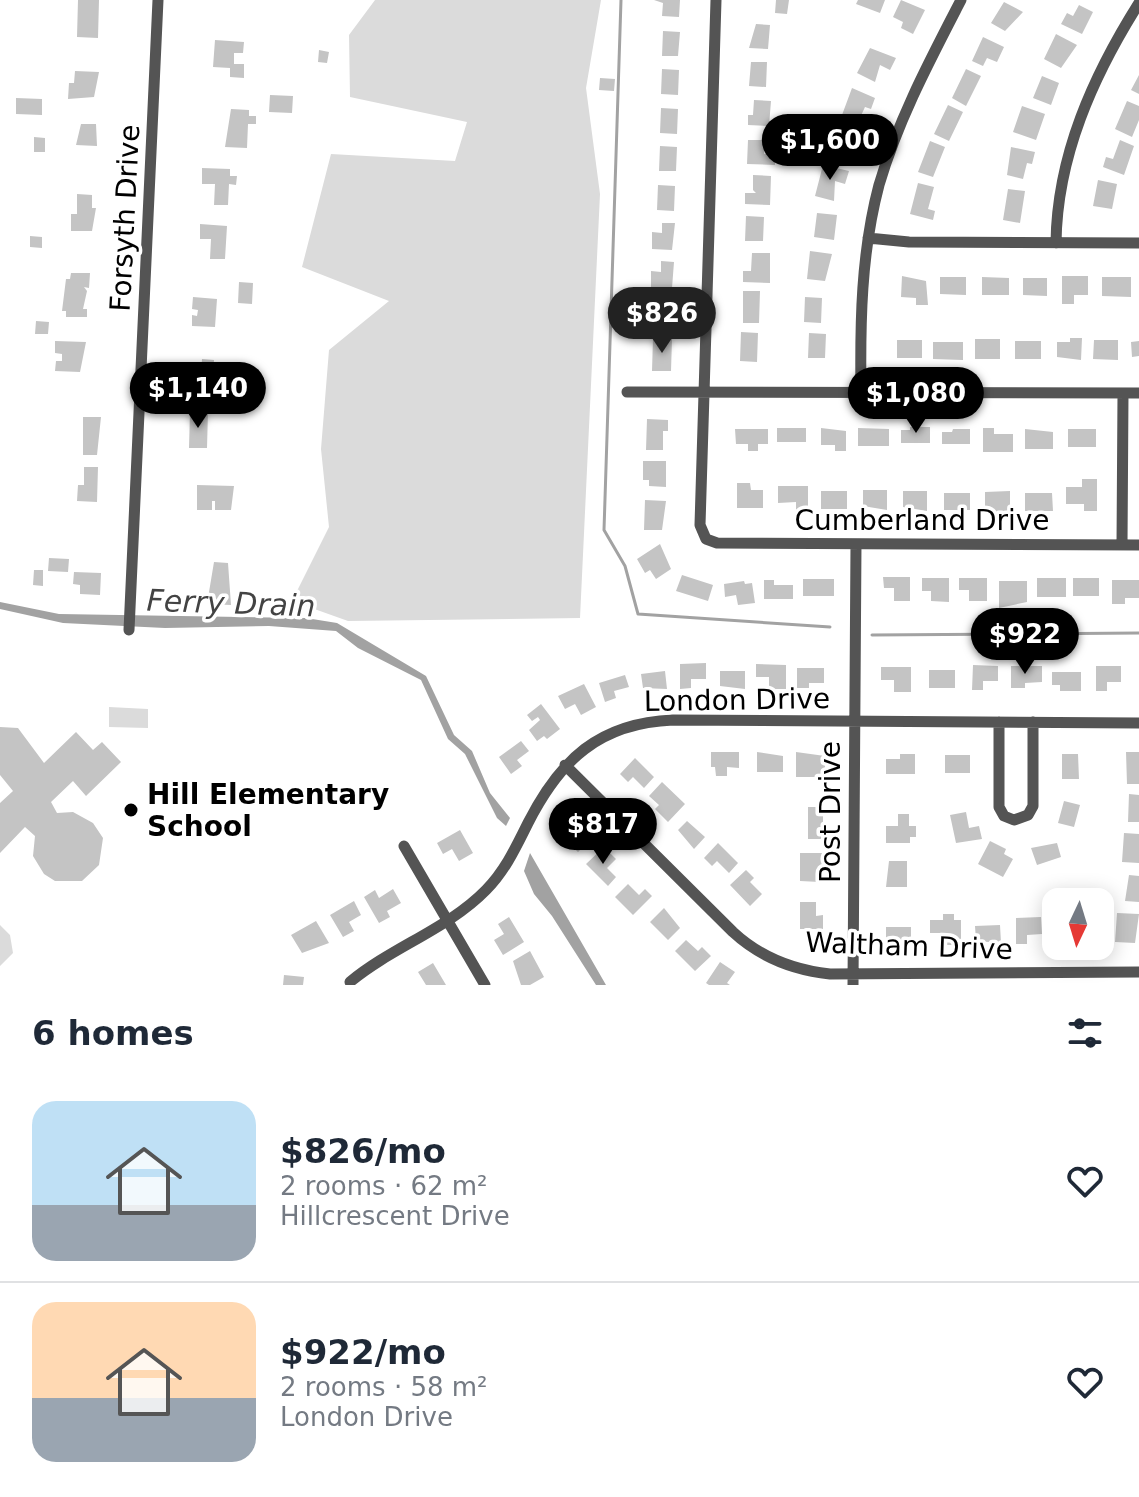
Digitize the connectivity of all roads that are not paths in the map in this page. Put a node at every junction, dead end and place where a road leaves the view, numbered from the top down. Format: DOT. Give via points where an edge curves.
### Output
graph roads {
  1 [pos="158,0"];
  2 [pos="716,0"];
  3 [pos="961,0"];
  4 [pos="1139,3"];
  5 [pos="868,238"];
  6 [pos="1056,243"];
  7 [pos="1139,243"];
  8 [pos="627,392"];
  9 [pos="705,393"];
  10 [pos="861,393"];
  11 [pos="1139,393"];
  12 [pos="1123,394"];
  13 [pos="856,544"];
  14 [pos="1122,545"];
  15 [pos="1139,545"];
  16 [pos="129,628"];
  17 [pos="854,721"];
  18 [pos="999,722"];
  19 [pos="1033,722"];
  20 [pos="1139,723"];
  21 [pos="565,765"];
  22 [pos="404,846"];
  23 [pos="446,919"];
  24 [pos="1139,972"];
  25 [pos="853,980"];
  26 [pos="350,982"];
  27 [pos="485,985"];
  1 -- 16 [label="street, Forsyth Drive"];
  2 -- 9 [label="street"];
  3 -- 5 [label="street" via="896,134"];
  4 -- 6 [label="street" via="1102,69 1072,140 1060,188"];
  5 -- 6 [label="street"];
  5 -- 10 [label="street"];
  6 -- 7 [label="street"];
  8 -- 9 [label="street"];
  9 -- 10 [label="street"];
  9 -- 13 [label="street, Cumberland Drive" via="700,525 706,539"];
  10 -- 12 [label="street"];
  11 -- 12 [label="street"];
  12 -- 14 [label="street"];
  13 -- 14 [label="street, Cumberland Drive"];
  13 -- 17 [label="street, Post Drive"];
  14 -- 15 [label="street, Cumberland Drive"];
  17 -- 18 [label="street, London Drive"];
  17 -- 21 [label="street, London Drive" via="652,722 611,733"];
  17 -- 25 [label="street, Post Drive"];
  18 -- 19 [label="street, London Drive"];
  18 -- 19 [label="street" via="999,807 1004,816 1019,820 1033,806"];
  19 -- 20 [label="street, London Drive"];
  21 -- 23 [label="street, London Drive" via="546,788 495,880"];
  21 -- 25 [label="street, Waltham Drive" via="742,940 794,968"];
  22 -- 23 [label="street"];
  23 -- 26 [label="street, London Drive" via="376,960"];
  23 -- 27 [label="street"];
  24 -- 25 [label="street, Waltham Drive"];
}
